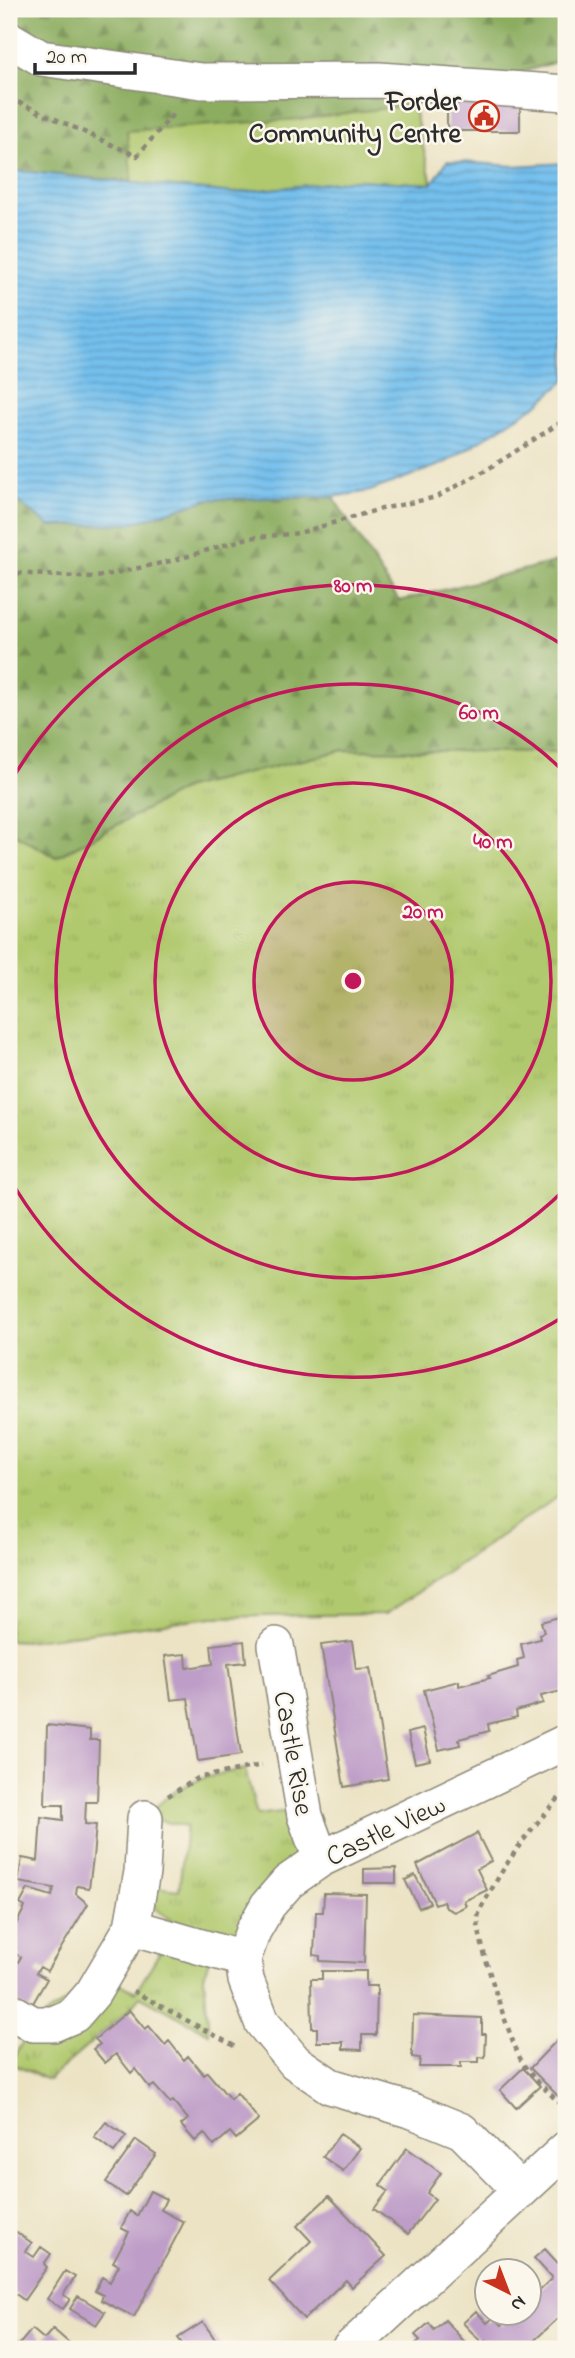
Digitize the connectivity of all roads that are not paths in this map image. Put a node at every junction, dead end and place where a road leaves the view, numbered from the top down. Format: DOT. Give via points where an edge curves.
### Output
graph roads {
  1 [pos="9,39"];
  2 [pos="566,93"];
  3 [pos="276,1645"];
  4 [pos="566,1742"];
  5 [pos="145,1818"];
  6 [pos="321,1859"];
  7 [pos="132,1927"];
  8 [pos="243,1959"];
  9 [pos="9,2010"];
  10 [pos="566,2149"];
  11 [pos="520,2190"];
  12 [pos="349,2349"];
  1 -- 2 [label="street" via="41,58 201,81 379,79"];
  3 -- 6 [label="street, Castle Rise" via="305,1816"];
  4 -- 6 [label="street, Castle View"];
  5 -- 7 [label="street"];
  6 -- 8 [label="street, Castle View" via="288,1882 268,1905"];
  7 -- 8 [label="street"];
  7 -- 9 [label="street" via="104,1976 74,2015 53,2024 33,2024"];
  8 -- 11 [label="street" via="262,2022 295,2062 330,2086 462,2131"];
  10 -- 11 [label="street"];
  11 -- 12 [label="street"];
}
